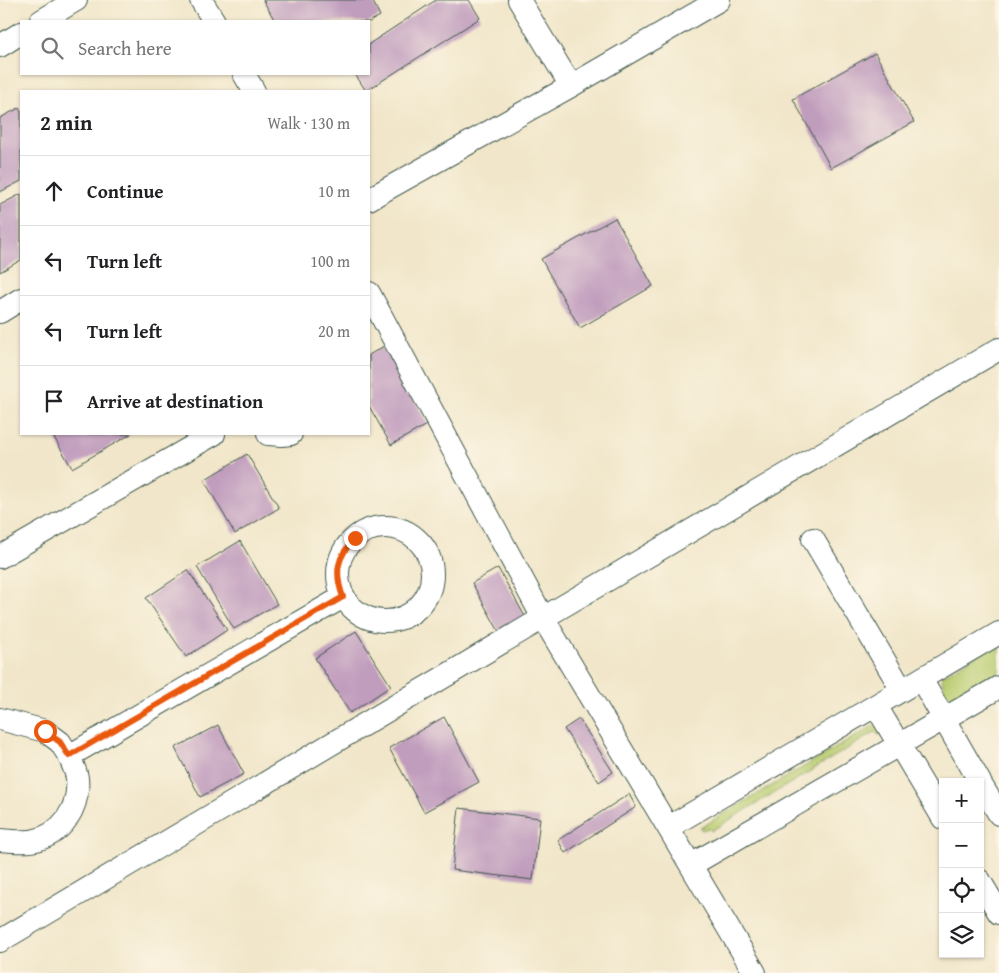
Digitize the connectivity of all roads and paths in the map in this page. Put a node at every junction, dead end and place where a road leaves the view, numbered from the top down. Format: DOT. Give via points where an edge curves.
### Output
graph roads {
  1 [pos="76,0"];
  2 [pos="201,0"];
  3 [pos="519,0"];
  4 [pos="719,0"];
  5 [pos="43,20"];
  6 [pos="213,20"];
  7 [pos="20,34"];
  8 [pos="0,46"];
  9 [pos="245,75"];
  10 [pos="571,86"];
  11 [pos="253,90"];
  12 [pos="370,198"];
  13 [pos="370,295"];
  14 [pos="20,300"];
  15 [pos="0,312"];
  16 [pos="999,349"];
  17 [pos="212,435"];
  18 [pos="813,539"];
  19 [pos="0,556"];
  20 [pos="343,597"];
  21 [pos="543,618"];
  22 [pos="999,633"];
  23 [pos="911,685"];
  24 [pos="999,687"];
  25 [pos="876,706"];
  26 [pos="0,719"];
  27 [pos="943,720"];
  28 [pos="899,744"];
  29 [pos="69,756"];
  30 [pos="978,778"];
  31 [pos="984,789"];
  32 [pos="939,811"];
  33 [pos="999,814"];
  34 [pos="669,827"];
  35 [pos="0,840"];
  36 [pos="691,865"];
  37 [pos="984,888"];
  38 [pos="999,913"];
  39 [pos="0,941"];
  40 [pos="755,973"];
  1 -- 5 [label="street"];
  2 -- 6 [label="street"];
  3 -- 10 [label="street"];
  4 -- 10 [label="street"];
  7 -- 8 [label="street"];
  9 -- 11 [label="street"];
  10 -- 12 [label="street"];
  13 -- 21 [label="street"];
  14 -- 15 [label="street"];
  16 -- 21 [label="street"];
  17 -- 19 [label="street"];
  18 -- 23 [label="street"];
  20 -- 20 [label="street" via="339,584 340,559 346,547 366,531 379,527 403,530 422,544 428,554 432,577 430,588 426,599 408,616 390,621 371,620 350,607"];
  20 -- 29 [label="street"];
  21 -- 34 [label="street"];
  21 -- 39 [label="street"];
  22 -- 23 [label="street"];
  23 -- 25 [label="street"];
  23 -- 27 [label="street"];
  24 -- 27 [label="street"];
  25 -- 28 [label="street"];
  25 -- 34 [label="street"];
  26 -- 29 [label="street" via="45,731 60,742"];
  27 -- 28 [label="street"];
  27 -- 30 [label="street"];
  28 -- 32 [label="street"];
  28 -- 36 [label="street"];
  29 -- 35 [label="street" via="77,777 77,795 73,811 64,825 32,841"];
  31 -- 33 [label="street"];
  34 -- 36 [label="street"];
  36 -- 40 [label="street"];
  37 -- 38 [label="street"];
}
